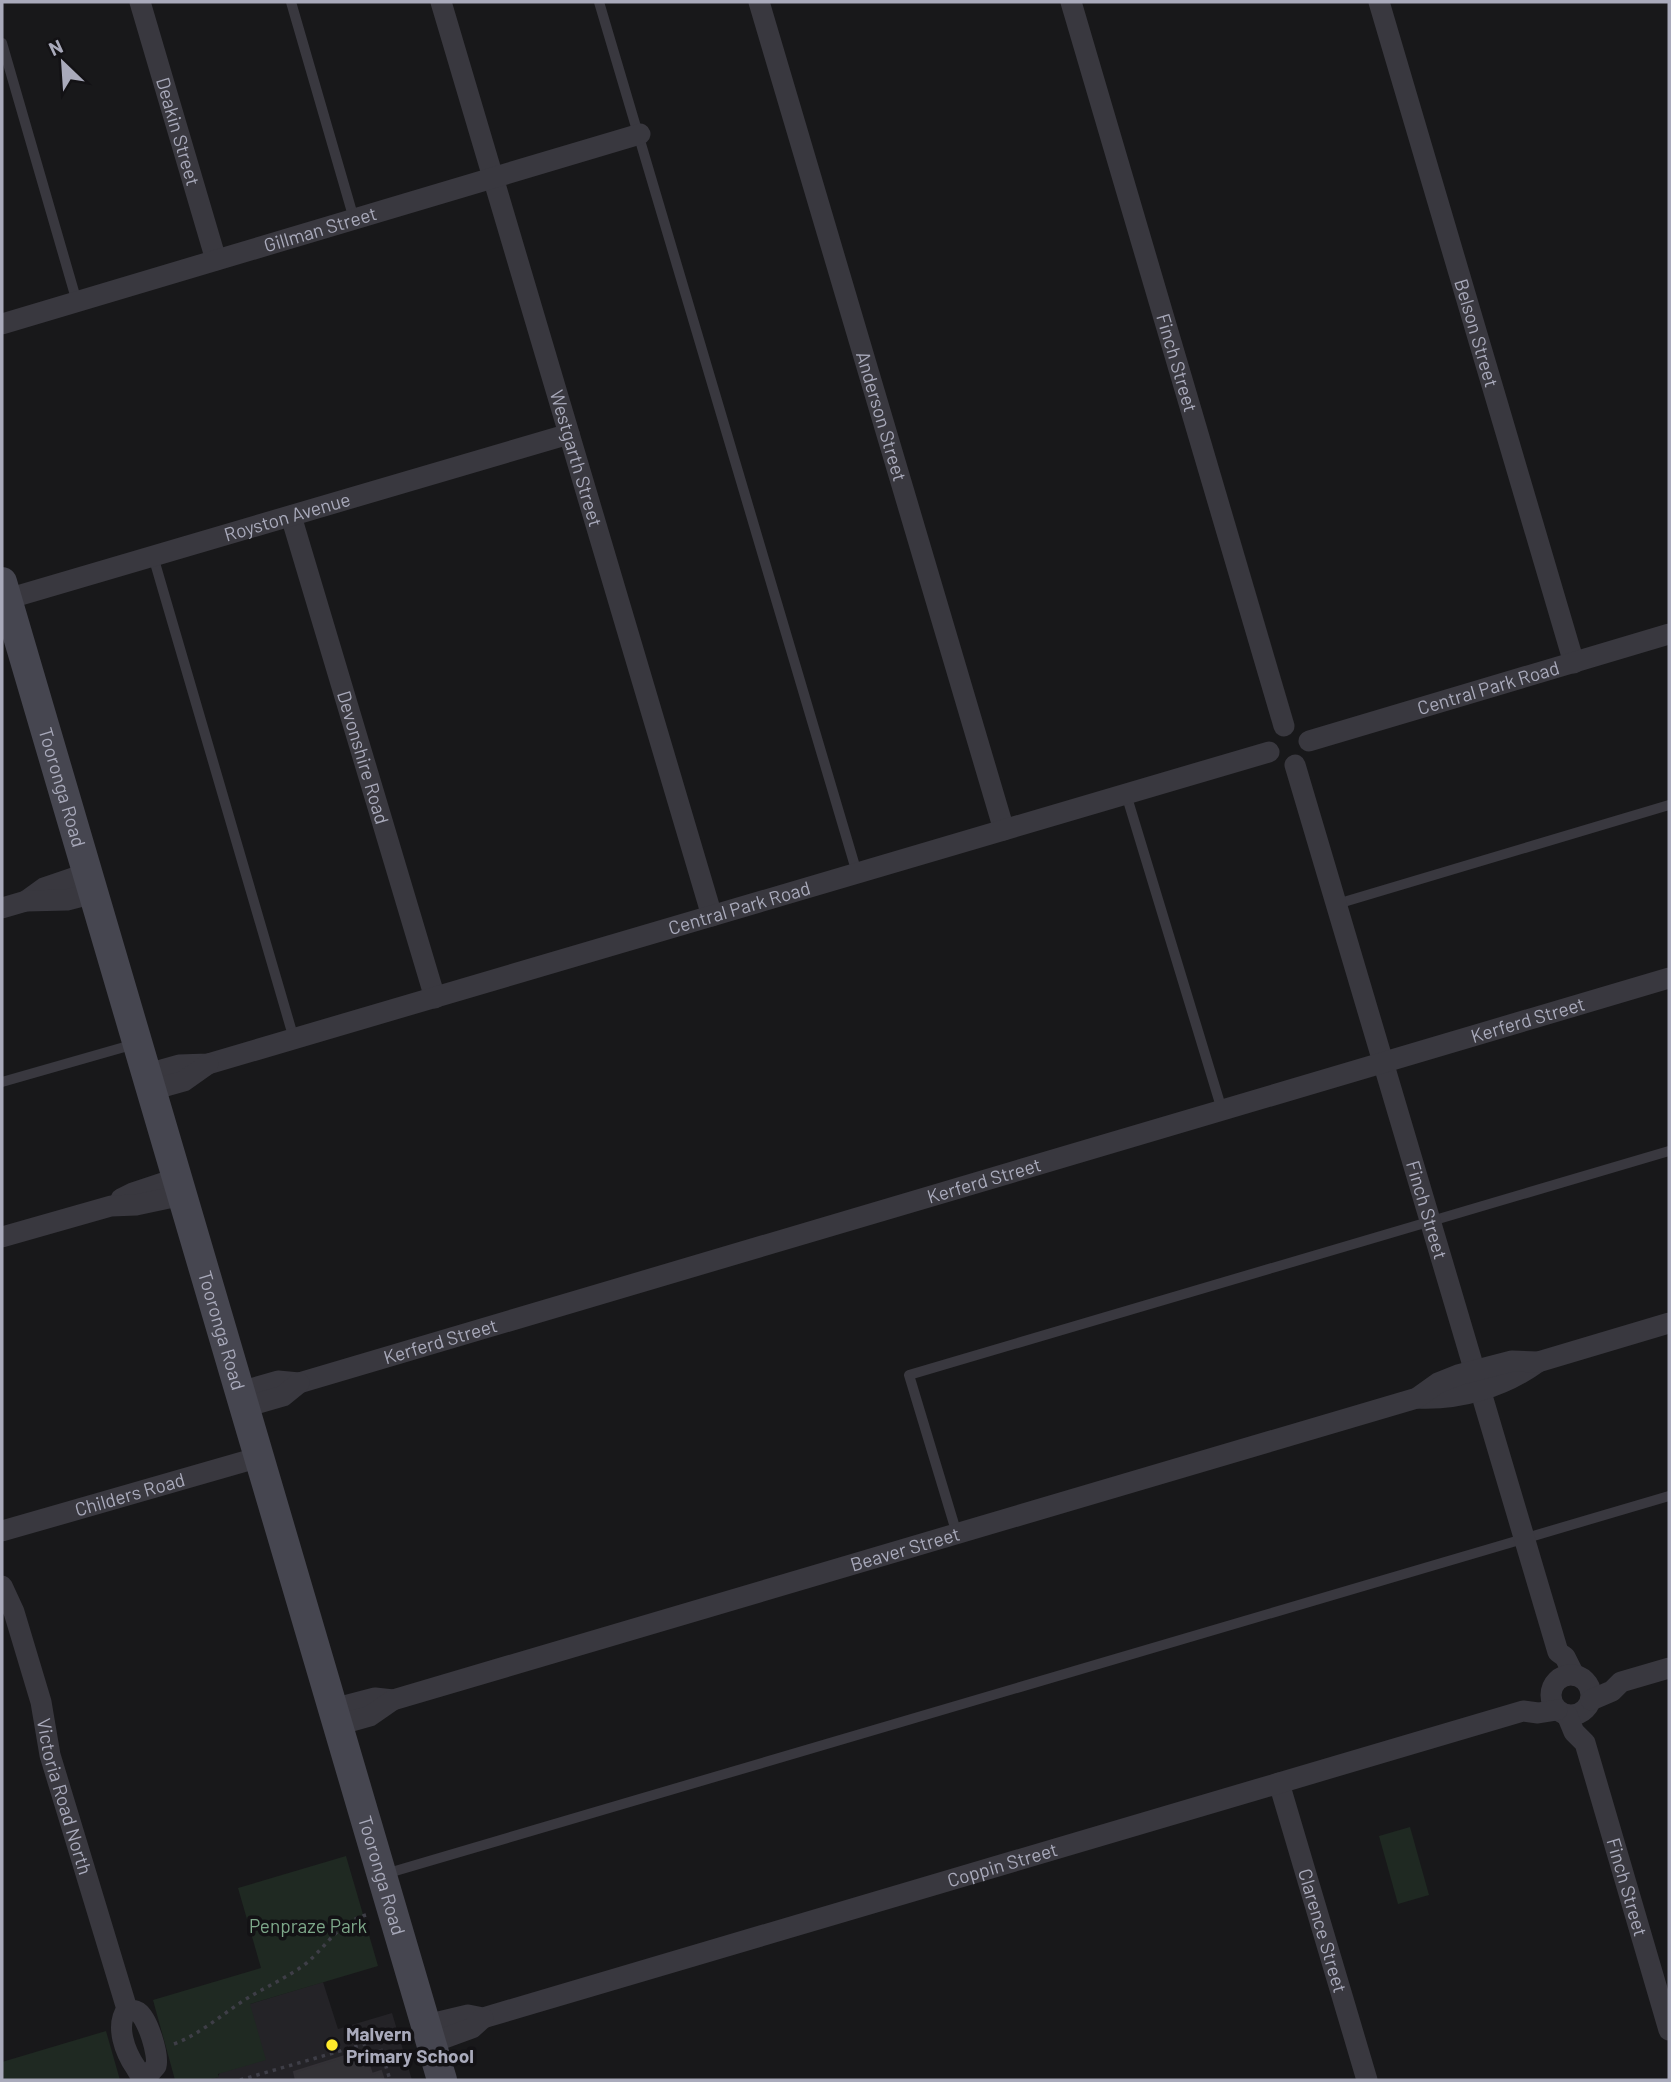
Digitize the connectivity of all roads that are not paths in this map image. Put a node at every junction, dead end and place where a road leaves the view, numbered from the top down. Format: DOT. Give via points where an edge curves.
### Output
graph roads {
  1 [pos="140,2"];
  2 [pos="291,2"];
  3 [pos="441,2"];
  4 [pos="600,2"];
  5 [pos="759,2"];
  6 [pos="1071,2"];
  7 [pos="1379,2"];
  8 [pos="2,43"];
  9 [pos="640,134"];
  10 [pos="494,178"];
  11 [pos="354,219"];
  12 [pos="216,260"];
  13 [pos="77,302"];
  14 [pos="2,324"];
  15 [pos="569,434"];
  16 [pos="291,516"];
  17 [pos="153,556"];
  18 [pos="4,596"];
  19 [pos="1669,634"];
  20 [pos="1574,663"];
  21 [pos="1284,726"];
  22 [pos="1309,741"];
  23 [pos="1269,752"];
  24 [pos="1296,765"];
  25 [pos="1126,794"];
  26 [pos="1669,805"];
  27 [pos="1004,830"];
  28 [pos="858,873"];
  29 [pos="91,883"];
  30 [pos="1337,904"];
  31 [pos="2,908"];
  32 [pos="712,916"];
  33 [pos="1669,978"];
  34 [pos="435,998"];
  35 [pos="294,1039"];
  36 [pos="138,1044"];
  37 [pos="1384,1063"];
  38 [pos="2,1082"];
  39 [pos="149,1082"];
  40 [pos="1222,1110"];
  41 [pos="1669,1151"];
  42 [pos="181,1186"];
  43 [pos="1430,1221"];
  44 [pos="2,1237"];
  45 [pos="1669,1323"];
  46 [pos="1477,1380"];
  47 [pos="243,1399"];
  48 [pos="260,1457"];
  49 [pos="1669,1496"];
  50 [pos="2,1531"];
  51 [pos="957,1534"];
  52 [pos="1524,1539"];
  53 [pos="2,1586"];
  54 [pos="1669,1668"];
  55 [pos="1571,1695"];
  56 [pos="336,1717"];
  57 [pos="1279,1783"];
  58 [pos="382,1875"];
  59 [pos="127,2009"];
  60 [pos="1668,2018"];
  61 [pos="429,2034"];
  62 [pos="442,2080"];
  63 [pos="1367,2080"];
  1 -- 12 [label="street, Deakin Street"];
  2 -- 11 [label="lane"];
  3 -- 10 [label="street, Westgarth Street"];
  4 -- 9 [label="lane"];
  5 -- 27 [label="street, Anderson Street"];
  6 -- 21 [label="street, Finch Street"];
  7 -- 20 [label="street, Belson Street"];
  8 -- 13 [label="lane"];
  9 -- 10 [label="street, Gillman Street"];
  9 -- 28 [label="lane"];
  10 -- 11 [label="street, Gillman Street"];
  10 -- 15 [label="street, Westgarth Street"];
  11 -- 12 [label="street, Gillman Street"];
  12 -- 13 [label="street, Gillman Street"];
  13 -- 14 [label="street, Gillman Street"];
  15 -- 16 [label="street, Royston Avenue"];
  15 -- 32 [label="street, Westgarth Street"];
  16 -- 17 [label="street, Royston Avenue"];
  16 -- 34 [label="street, Devonshire Road"];
  17 -- 18 [label="street, Royston Avenue"];
  17 -- 35 [label="lane"];
  18 -- 29 [label="main road, Tooronga Road"];
  19 -- 20 [label="street, Central Park Road"];
  20 -- 22 [label="street, Central Park Road"];
  21 -- 22 [label="street" via="1300,728"];
  21 -- 23 [label="street" via="1271,736"];
  22 -- 24 [label="street" via="1307,756"];
  23 -- 24 [label="street" via="1279,764"];
  23 -- 25 [label="street, Central Park Road"];
  24 -- 30 [label="street, Finch Street"];
  25 -- 27 [label="street, Central Park Road"];
  25 -- 40 [label="lane"];
  26 -- 30 [label="lane"];
  27 -- 28 [label="street, Central Park Road"];
  28 -- 32 [label="street, Central Park Road"];
  29 -- 31 [label="street" via="67,900 26,901"];
  29 -- 36 [label="main road, Tooronga Road"];
  30 -- 37 [label="street, Finch Street"];
  32 -- 34 [label="street, Central Park Road"];
  33 -- 37 [label="street, Kerferd Street"];
  34 -- 35 [label="street, Central Park Road"];
  35 -- 39 [label="street, Central Park Road" via="208,1064 184,1081"];
  36 -- 38 [label="lane"];
  36 -- 39 [label="main road, Tooronga Road"];
  37 -- 40 [label="street, Kerferd Street"];
  37 -- 43 [label="street, Finch Street"];
  39 -- 42 [label="main road, Tooronga Road"];
  40 -- 47 [label="street, Kerferd Street" via="299,1382 283,1396"];
  41 -- 43 [label="lane"];
  42 -- 44 [label="street" via="136,1205 111,1206"];
  42 -- 47 [label="main road, Tooronga Road"];
  43 -- 46 [label="street, Finch Street"];
  43 -- 51 [label="lane" via="909,1375"];
  45 -- 46 [label="street, Beaver Street" via="1538,1362 1512,1361"];
  46 -- 51 [label="street, Beaver Street" via="1438,1384 1417,1398"];
  46 -- 52 [label="street, Finch Street"];
  47 -- 48 [label="main road, Tooronga Road"];
  48 -- 50 [label="street, Childers Road"];
  48 -- 56 [label="main road, Tooronga Road"];
  49 -- 52 [label="lane"];
  51 -- 56 [label="street, Beaver Street" via="393,1700 370,1716"];
  52 -- 55 [label="street, Finch Street" via="1558,1652 1565,1657"];
  52 -- 58 [label="lane"];
  53 -- 59 [label="street, Victoria Road North" via="41,1702 50,1755"];
  54 -- 55 [label="street, Coppin Street" via="1621,1682 1612,1691"];
  55 -- 57 [label="street, Coppin Street" via="1538,1713 1523,1711"];
  55 -- 60 [label="street, Finch Street" via="1574,1732 1585,1743"];
  56 -- 58 [label="main road, Tooronga Road"];
  57 -- 61 [label="street, Coppin Street" via="483,2018 472,2028"];
  57 -- 63 [label="street, Clarence Street"];
  58 -- 61 [label="main road, Tooronga Road"];
  61 -- 62 [label="main road, Tooronga Road"];
}
